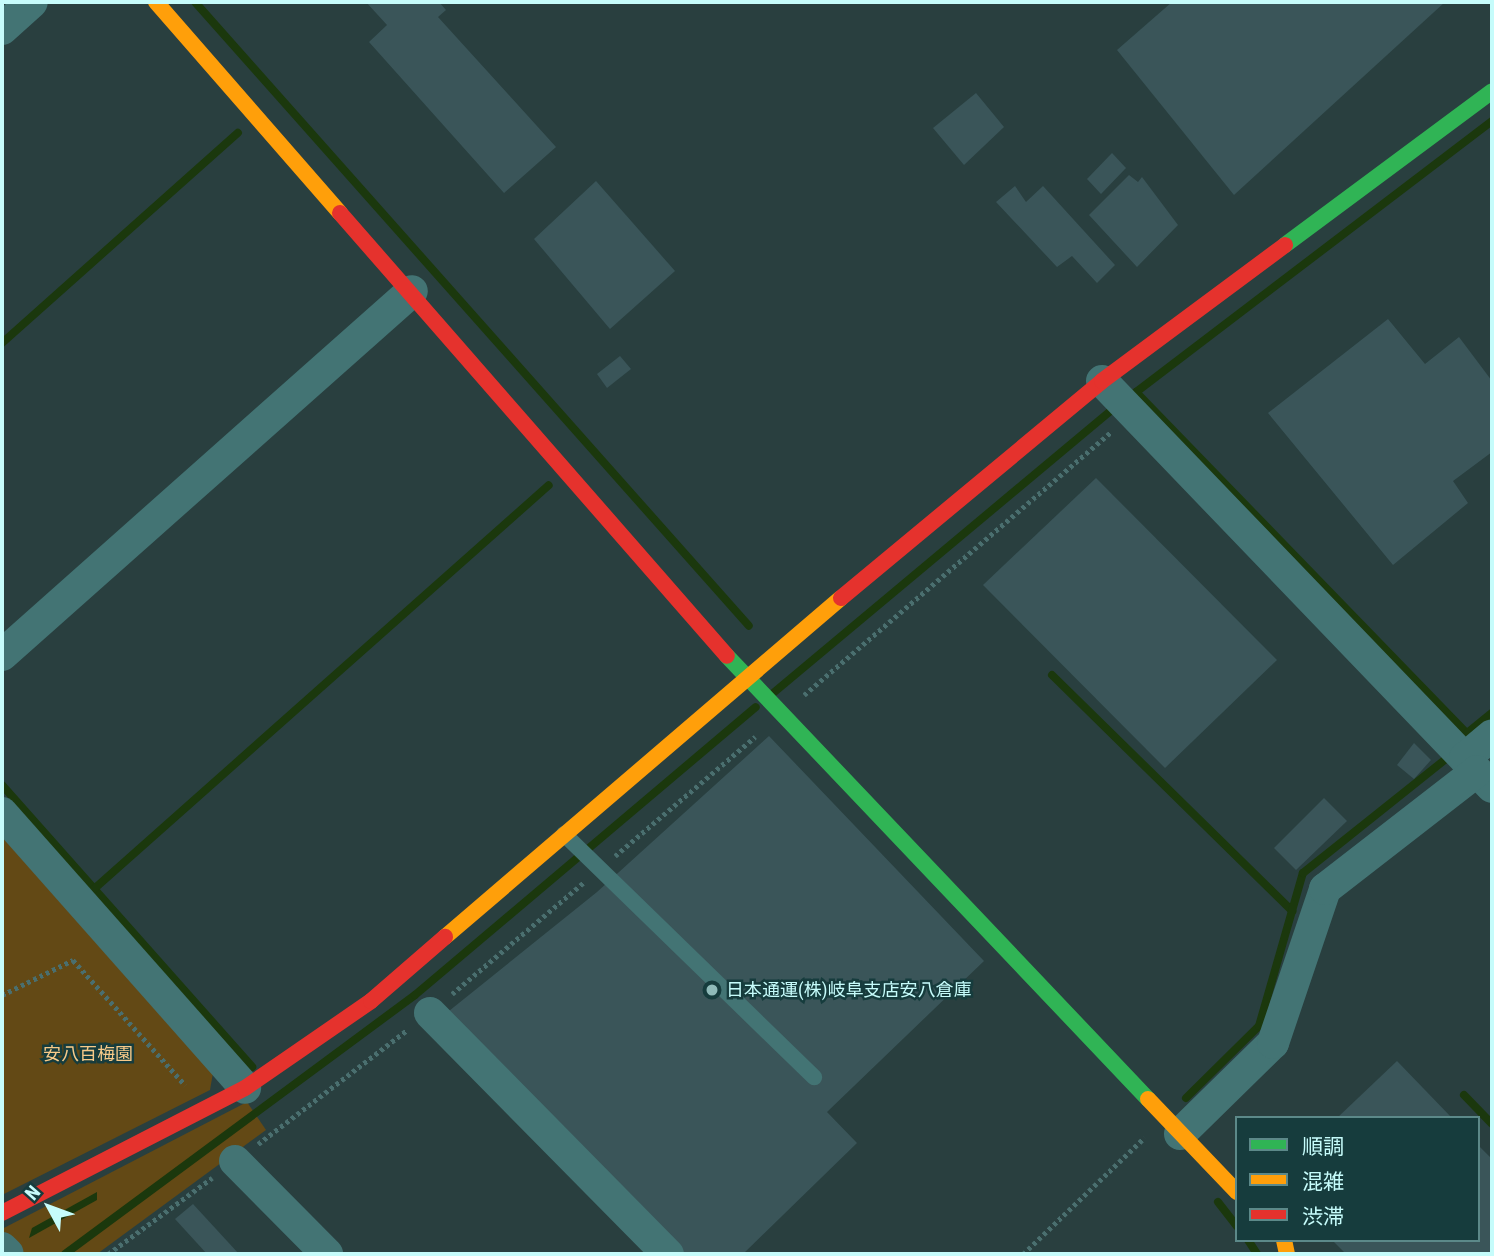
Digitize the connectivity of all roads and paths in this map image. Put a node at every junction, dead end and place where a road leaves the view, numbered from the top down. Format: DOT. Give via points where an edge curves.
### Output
graph roads {
  1 [pos="32,2"];
  2 [pos="156,2"];
  3 [pos="2,29"];
  4 [pos="1492,91"];
  5 [pos="412,292"];
  6 [pos="1119,398"];
  7 [pos="2,654"];
  8 [pos="752,681"];
  9 [pos="777,714"];
  10 [pos="1492,734"];
  11 [pos="1478,772"];
  12 [pos="2,813"];
  13 [pos="564,834"];
  14 [pos="610,860"];
  15 [pos="589,878"];
  16 [pos="2,995"];
  17 [pos="430,1013"];
  18 [pos="814,1077"];
  19 [pos="245,1088"];
  20 [pos="207,1109"];
  21 [pos="1172,1126"];
  22 [pos="235,1161"];
  23 [pos="1235,1190"];
  24 [pos="2,1213"];
  25 [pos="2,1248"];
  26 [pos="8,1254"];
  27 [pos="108,1254"];
  28 [pos="327,1254"];
  29 [pos="668,1254"];
  30 [pos="1023,1254"];
  1 -- 3 [label="street"];
  2 -- 5 [label="street"];
  4 -- 6 [label="street"];
  5 -- 7 [label="street"];
  5 -- 8 [label="street"];
  6 -- 8 [label="street"];
  6 -- 9 [label="path"];
  6 -- 11 [label="street"];
  8 -- 9 [label="street"];
  8 -- 13 [label="street"];
  9 -- 14 [label="path"];
  9 -- 21 [label="street"];
  10 -- 11 [label="street"];
  11 -- 21 [label="street" via="1325,889 1273,1043"];
  12 -- 19 [label="street"];
  13 -- 18 [label="lane"];
  13 -- 19 [label="street" via="371,1001"];
  15 -- 17 [label="path"];
  16 -- 20 [label="path" via="73,960"];
  17 -- 22 [label="path"];
  17 -- 29 [label="street"];
  19 -- 20 [label="street"];
  20 -- 24 [label="street"];
  21 -- 23 [label="street"];
  21 -- 30 [label="path"];
  22 -- 27 [label="path"];
  22 -- 28 [label="street"];
  25 -- 26 [label="street"];
}
